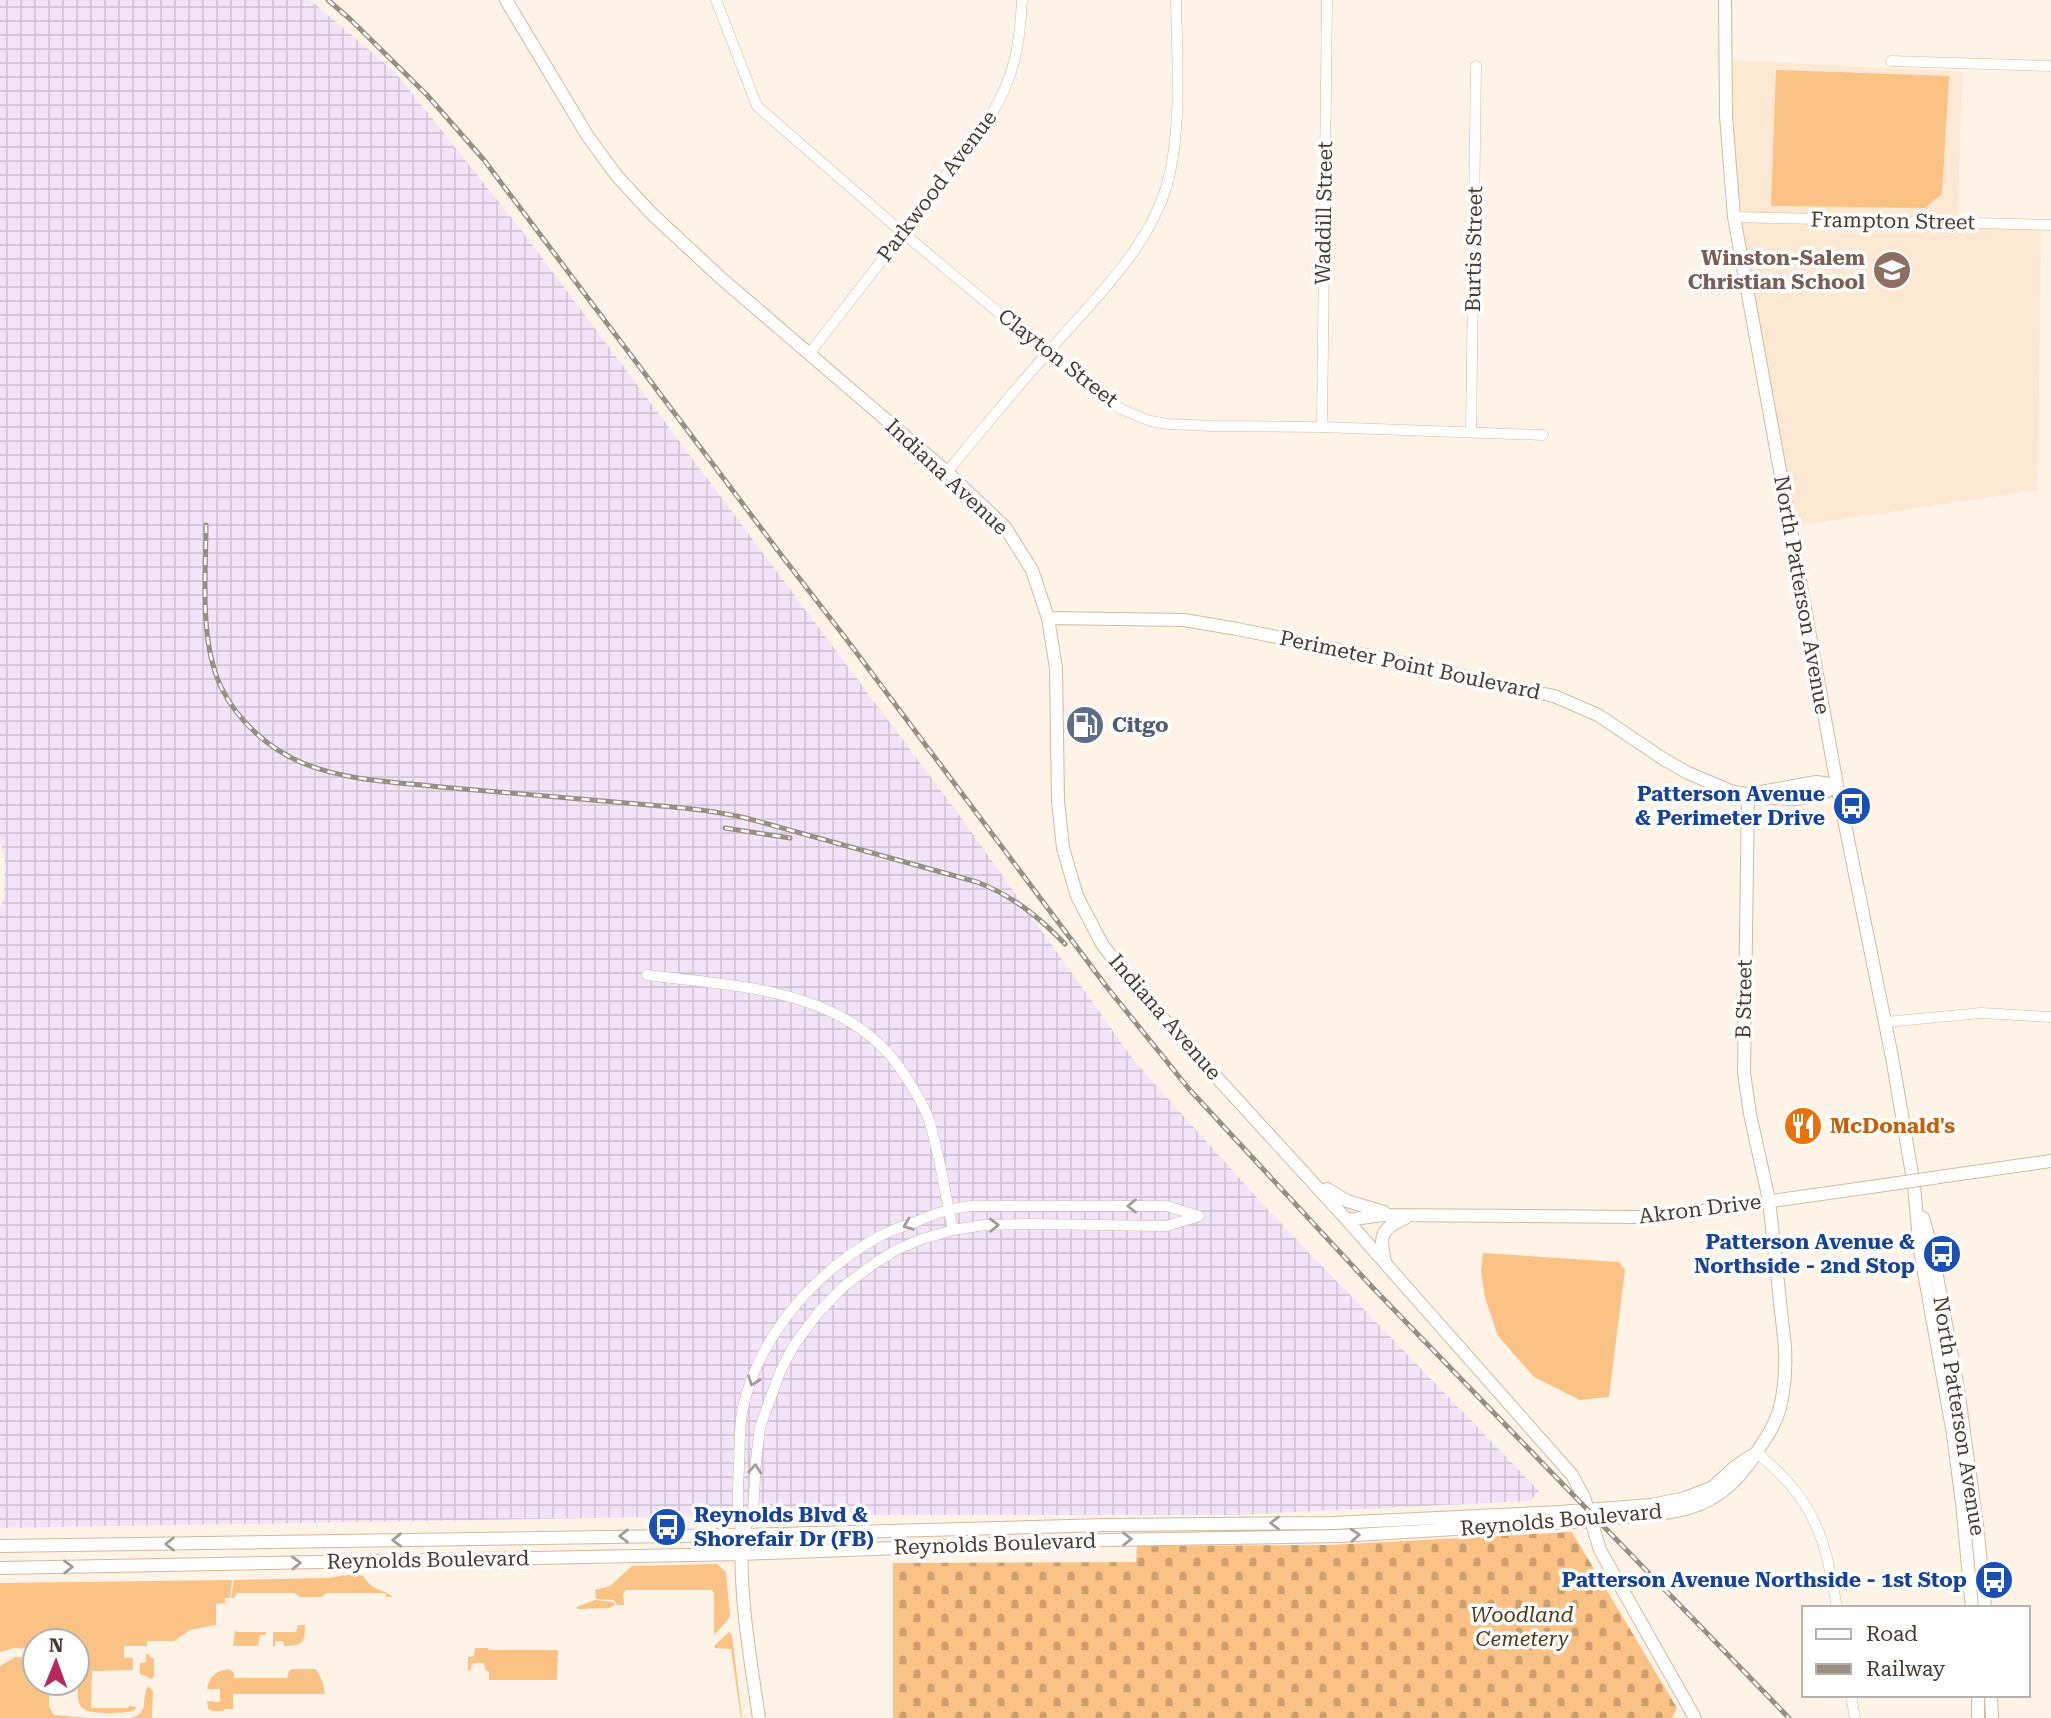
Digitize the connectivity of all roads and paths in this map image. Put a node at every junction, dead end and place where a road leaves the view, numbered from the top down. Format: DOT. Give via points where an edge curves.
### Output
graph roads {
  1 [pos="506,0"];
  2 [pos="716,0"];
  3 [pos="1022,0"];
  4 [pos="1176,0"];
  5 [pos="1327,0"];
  6 [pos="1725,0"];
  7 [pos="1891,61"];
  8 [pos="1476,66"];
  9 [pos="2051,66"];
  10 [pos="1734,217"];
  11 [pos="2051,225"];
  12 [pos="903,233"];
  13 [pos="1047,352"];
  14 [pos="809,354"];
  15 [pos="1322,426"];
  16 [pos="1471,432"];
  17 [pos="1543,435"];
  18 [pos="947,472"];
  19 [pos="1048,618"];
  20 [pos="1837,785"];
  21 [pos="1748,795"];
  22 [pos="647,975"];
  23 [pos="2051,1017"];
  24 [pos="1886,1022"];
  25 [pos="2051,1161"];
  26 [pos="1303,1171"];
  27 [pos="1914,1186"];
  28 [pos="1769,1200"];
  29 [pos="948,1209"];
  30 [pos="1405,1215"];
  31 [pos="1347,1220"];
  32 [pos="953,1230"];
  33 [pos="1385,1262"];
  34 [pos="1757,1452"];
  35 [pos="1589,1515"];
  36 [pos="742,1535"];
  37 [pos="0,1546"];
  38 [pos="741,1554"];
  39 [pos="0,1568"];
  40 [pos="1837,1606"];
  41 [pos="1972,1606"];
  42 [pos="1984,1606"];
  43 [pos="1851,1697"];
  44 [pos="1978,1697"];
  45 [pos="1990,1697"];
  46 [pos="759,1718"];
  47 [pos="1695,1718"];
  48 [pos="1855,1718"];
  49 [pos="1979,1718"];
  50 [pos="1992,1718"];
  1 -- 14 [label="main road, Indiana Avenue" via="616,175 722,279"];
  2 -- 12 [label="street, Clayton Street" via="757,106"];
  3 -- 12 [label="street, Parkwood Avenue" via="1017,54 1004,92"];
  4 -- 13 [label="street" via="1175,136 1158,209 1136,248"];
  5 -- 15 [label="street, Waddill Street"];
  6 -- 10 [label="main road, North Patterson Avenue" via="1726,116"];
  7 -- 9 [label="street"];
  8 -- 16 [label="street, Burtis Street"];
  10 -- 11 [label="street, Frampton Street"];
  10 -- 20 [label="main road, North Patterson Avenue"];
  12 -- 13 [label="street, Clayton Street"];
  12 -- 14 [label="street, Parkwood Avenue"];
  13 -- 15 [label="street, Clayton Street" via="1121,409 1150,421"];
  13 -- 18 [label="street"];
  14 -- 18 [label="main road, Indiana Avenue"];
  15 -- 16 [label="street, Clayton Street"];
  16 -- 17 [label="street, Clayton Street"];
  18 -- 19 [label="main road, Indiana Avenue" via="1005,527 1032,570"];
  19 -- 21 [label="main road, Perimeter Point Boulevard" via="1203,623 1554,696 1598,715 1688,773"];
  19 -- 26 [label="main road, Indiana Avenue" via="1056,668 1058,801 1063,848 1077,896 1102,944 1135,988"];
  20 -- 21 [label="main road, Perimeter Point Boulevard" via="1819,796 1795,799"];
  20 -- 24 [label="main road, North Patterson Avenue"];
  21 -- 28 [label="main road, B Street" via="1744,1073"];
  22 -- 29 [label="street" via="792,996 837,1013 865,1032 896,1060 917,1094 928,1119"];
  23 -- 24 [label="street" via="1981,1013"];
  24 -- 27 [label="main road, North Patterson Avenue"];
  25 -- 28 [label="main road, Akron Drive, bridge"];
  26 -- 30 [label="main road" via="1342,1199"];
  26 -- 31 [label="main road, Indiana Avenue"];
  27 -- 41 [label="main road, North Patterson Avenue" via="1920,1250 1953,1434"];
  27 -- 42 [label="main road, North Patterson Avenue" via="1932,1249 1958,1389"];
  28 -- 30 [label="main road, Akron Drive" via="1641,1217"];
  28 -- 34 [label="main road, Reynolds Boulevard" via="1786,1365 1780,1409"];
  29 -- 32 [label="street"];
  32 -- 29 [label="street, one-way" via="1030,1224 1167,1226 1199,1216 1167,1206"];
  29 -- 36 [label="street, one-way" via="881,1236 838,1264 814,1285 769,1343 742,1413 737,1513"];
  30 -- 31 [label="main road, Akron Drive"];
  30 -- 33 [label="main road" via="1383,1233"];
  31 -- 33 [label="main road, Indiana Avenue"];
  36 -- 32 [label="street, one-way" via="753,1513 760,1427 794,1345 844,1286 875,1263 898,1249"];
  33 -- 35 [label="main road, Indiana Avenue" via="1572,1475"];
  34 -- 35 [label="main road, Reynolds Boulevard" via="1719,1495 1688,1508 1652,1515"];
  34 -- 40 [label="street" via="1809,1510 1824,1540"];
  35 -- 36 [label="main road, Reynolds Boulevard, one-way"];
  38 -- 35 [label="main road, Reynolds Boulevard, one-way" via="1339,1536"];
  35 -- 47 [label="main road, Indiana Avenue" via="1600,1550"];
  36 -- 37 [label="main road, Reynolds Boulevard, one-way"];
  36 -- 38 [label="main road"];
  39 -- 38 [label="main road, Reynolds Boulevard, one-way"];
  38 -- 46 [label="main road" via="743,1608"];
  43 -- 48 [label="street"];
  44 -- 49 [label="main road"];
  45 -- 50 [label="main road"];
}
